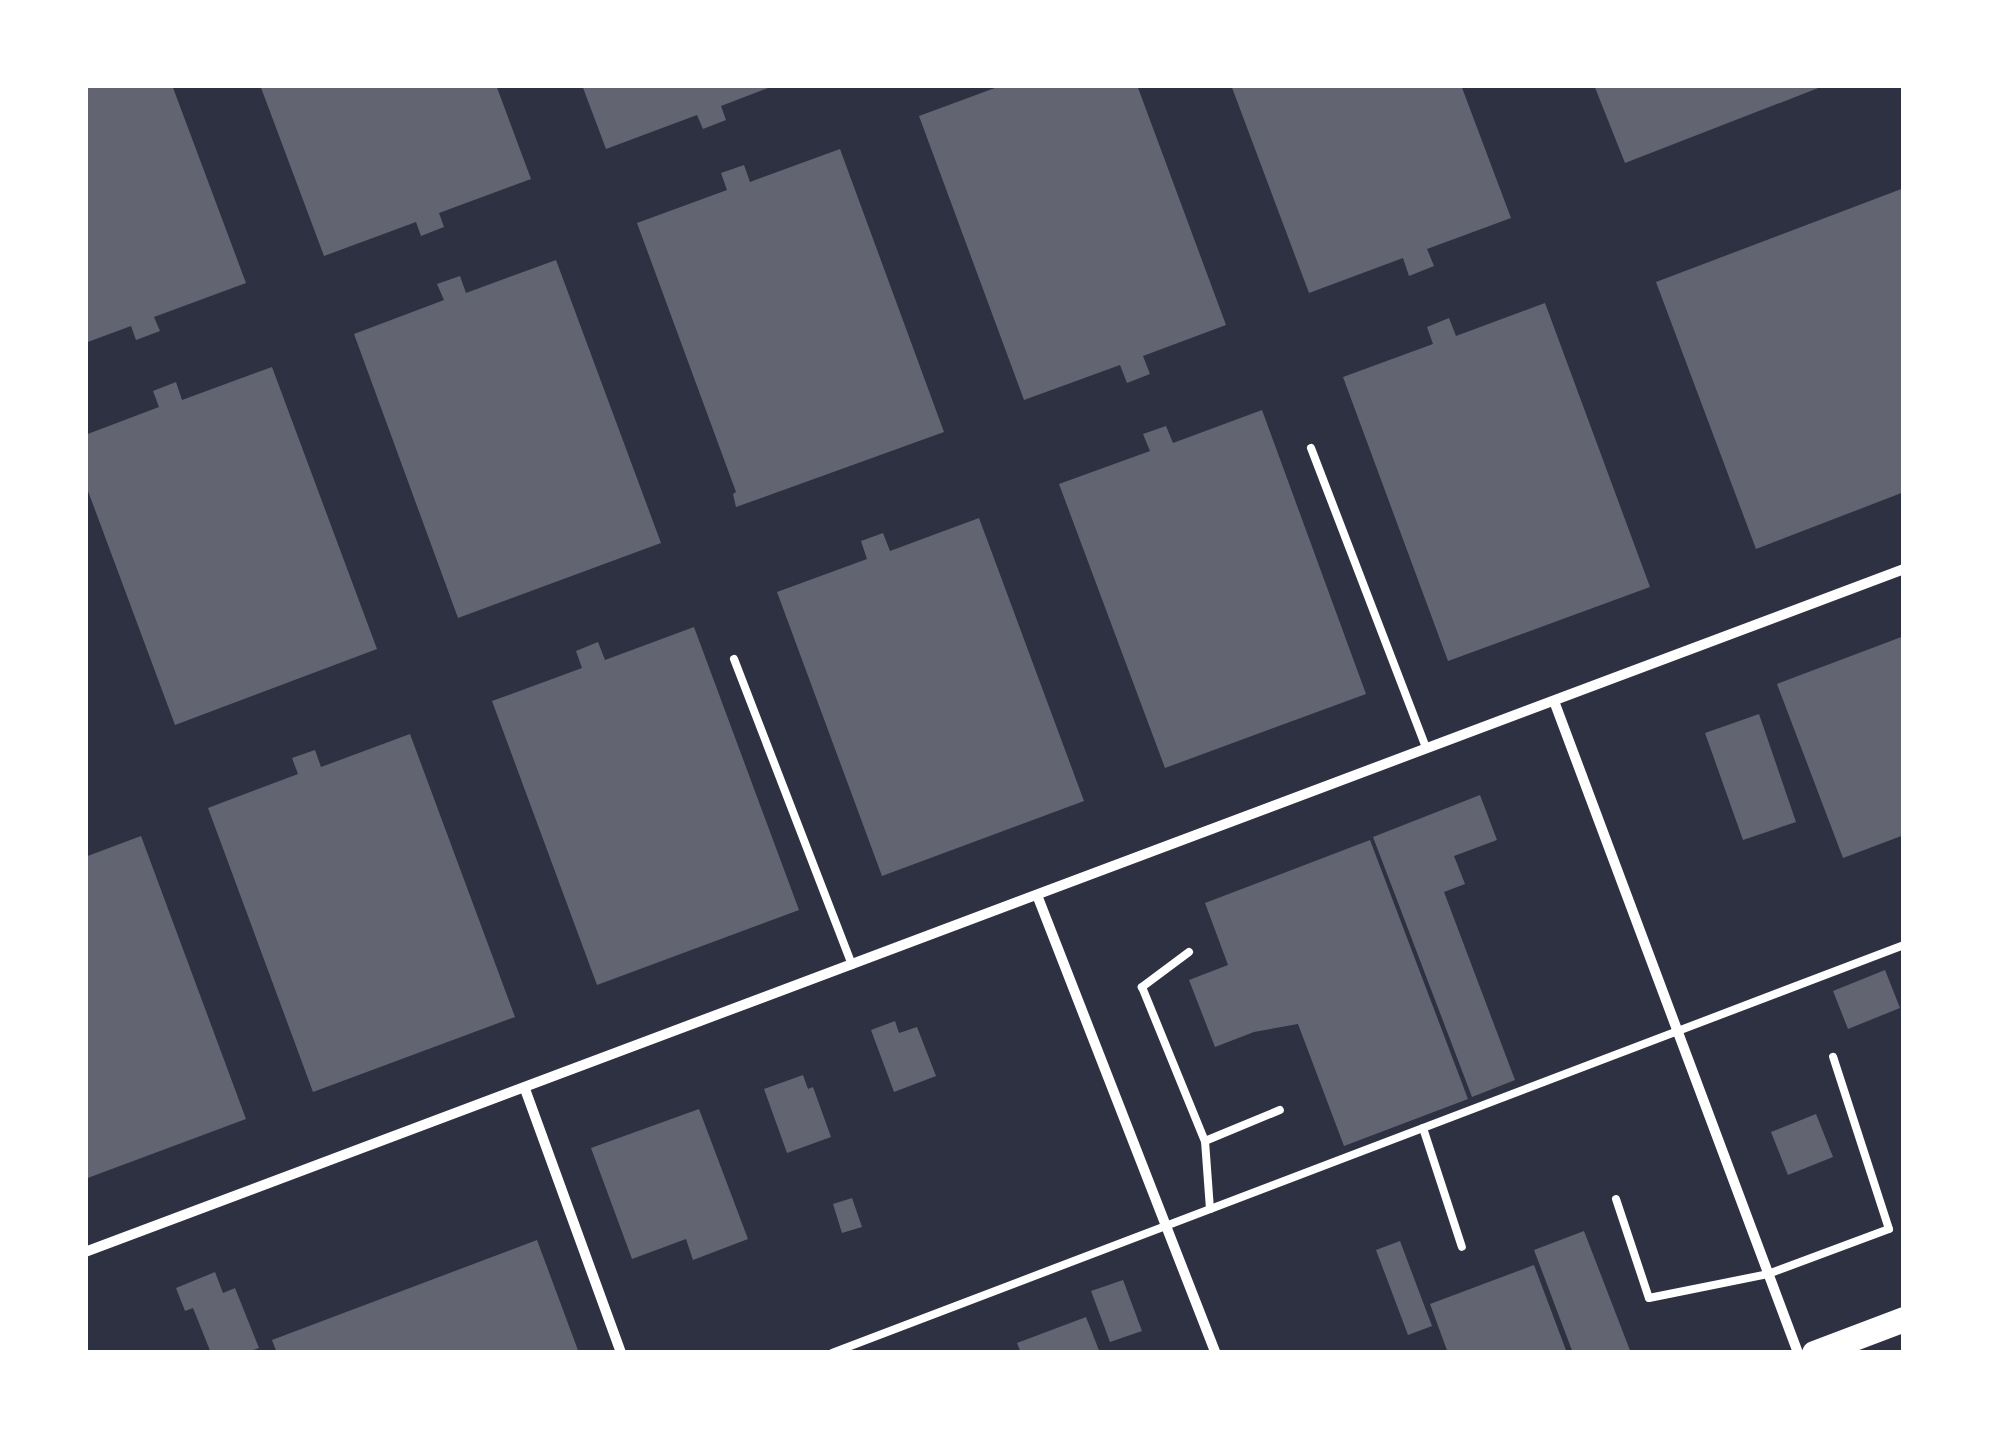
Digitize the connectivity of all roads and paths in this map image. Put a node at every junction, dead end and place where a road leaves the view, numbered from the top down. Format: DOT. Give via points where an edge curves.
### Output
graph roads {
  1 [pos="1310,448"];
  2 [pos="1904,569"];
  3 [pos="734,659"];
  4 [pos="1554,700"];
  5 [pos="1426,748"];
  6 [pos="1037,895"];
  7 [pos="1904,945"];
  8 [pos="1189,952"];
  9 [pos="852,965"];
  10 [pos="1678,1031"];
  11 [pos="1832,1057"];
  12 [pos="525,1089"];
  13 [pos="1280,1110"];
  14 [pos="1423,1128"];
  15 [pos="1205,1141"];
  16 [pos="1616,1199"];
  17 [pos="1210,1209"];
  18 [pos="1168,1225"];
  19 [pos="1462,1248"];
  20 [pos="85,1252"];
  21 [pos="1768,1274"];
  22 [pos="1904,1319"];
  23 [pos="620,1353"];
  24 [pos="832,1353"];
  25 [pos="1216,1353"];
  26 [pos="1798,1353"];
  27 [pos="1814,1353"];
  1 -- 5 [label="lane"];
  2 -- 4 [label="street"];
  3 -- 9 [label="lane"];
  4 -- 5 [label="street"];
  4 -- 10 [label="street"];
  5 -- 6 [label="street"];
  6 -- 9 [label="street"];
  6 -- 18 [label="street"];
  7 -- 10 [label="lane"];
  8 -- 15 [label="lane" via="1142,987"];
  9 -- 12 [label="street"];
  10 -- 14 [label="lane"];
  10 -- 21 [label="street"];
  11 -- 21 [label="lane" via="1890,1230"];
  12 -- 20 [label="street"];
  12 -- 23 [label="street"];
  13 -- 15 [label="lane"];
  14 -- 17 [label="lane"];
  14 -- 19 [label="lane"];
  15 -- 17 [label="lane"];
  16 -- 21 [label="lane" via="1650,1298"];
  17 -- 18 [label="lane"];
  18 -- 24 [label="lane"];
  18 -- 25 [label="street"];
  21 -- 26 [label="street"];
  22 -- 27 [label="main road"];
}
